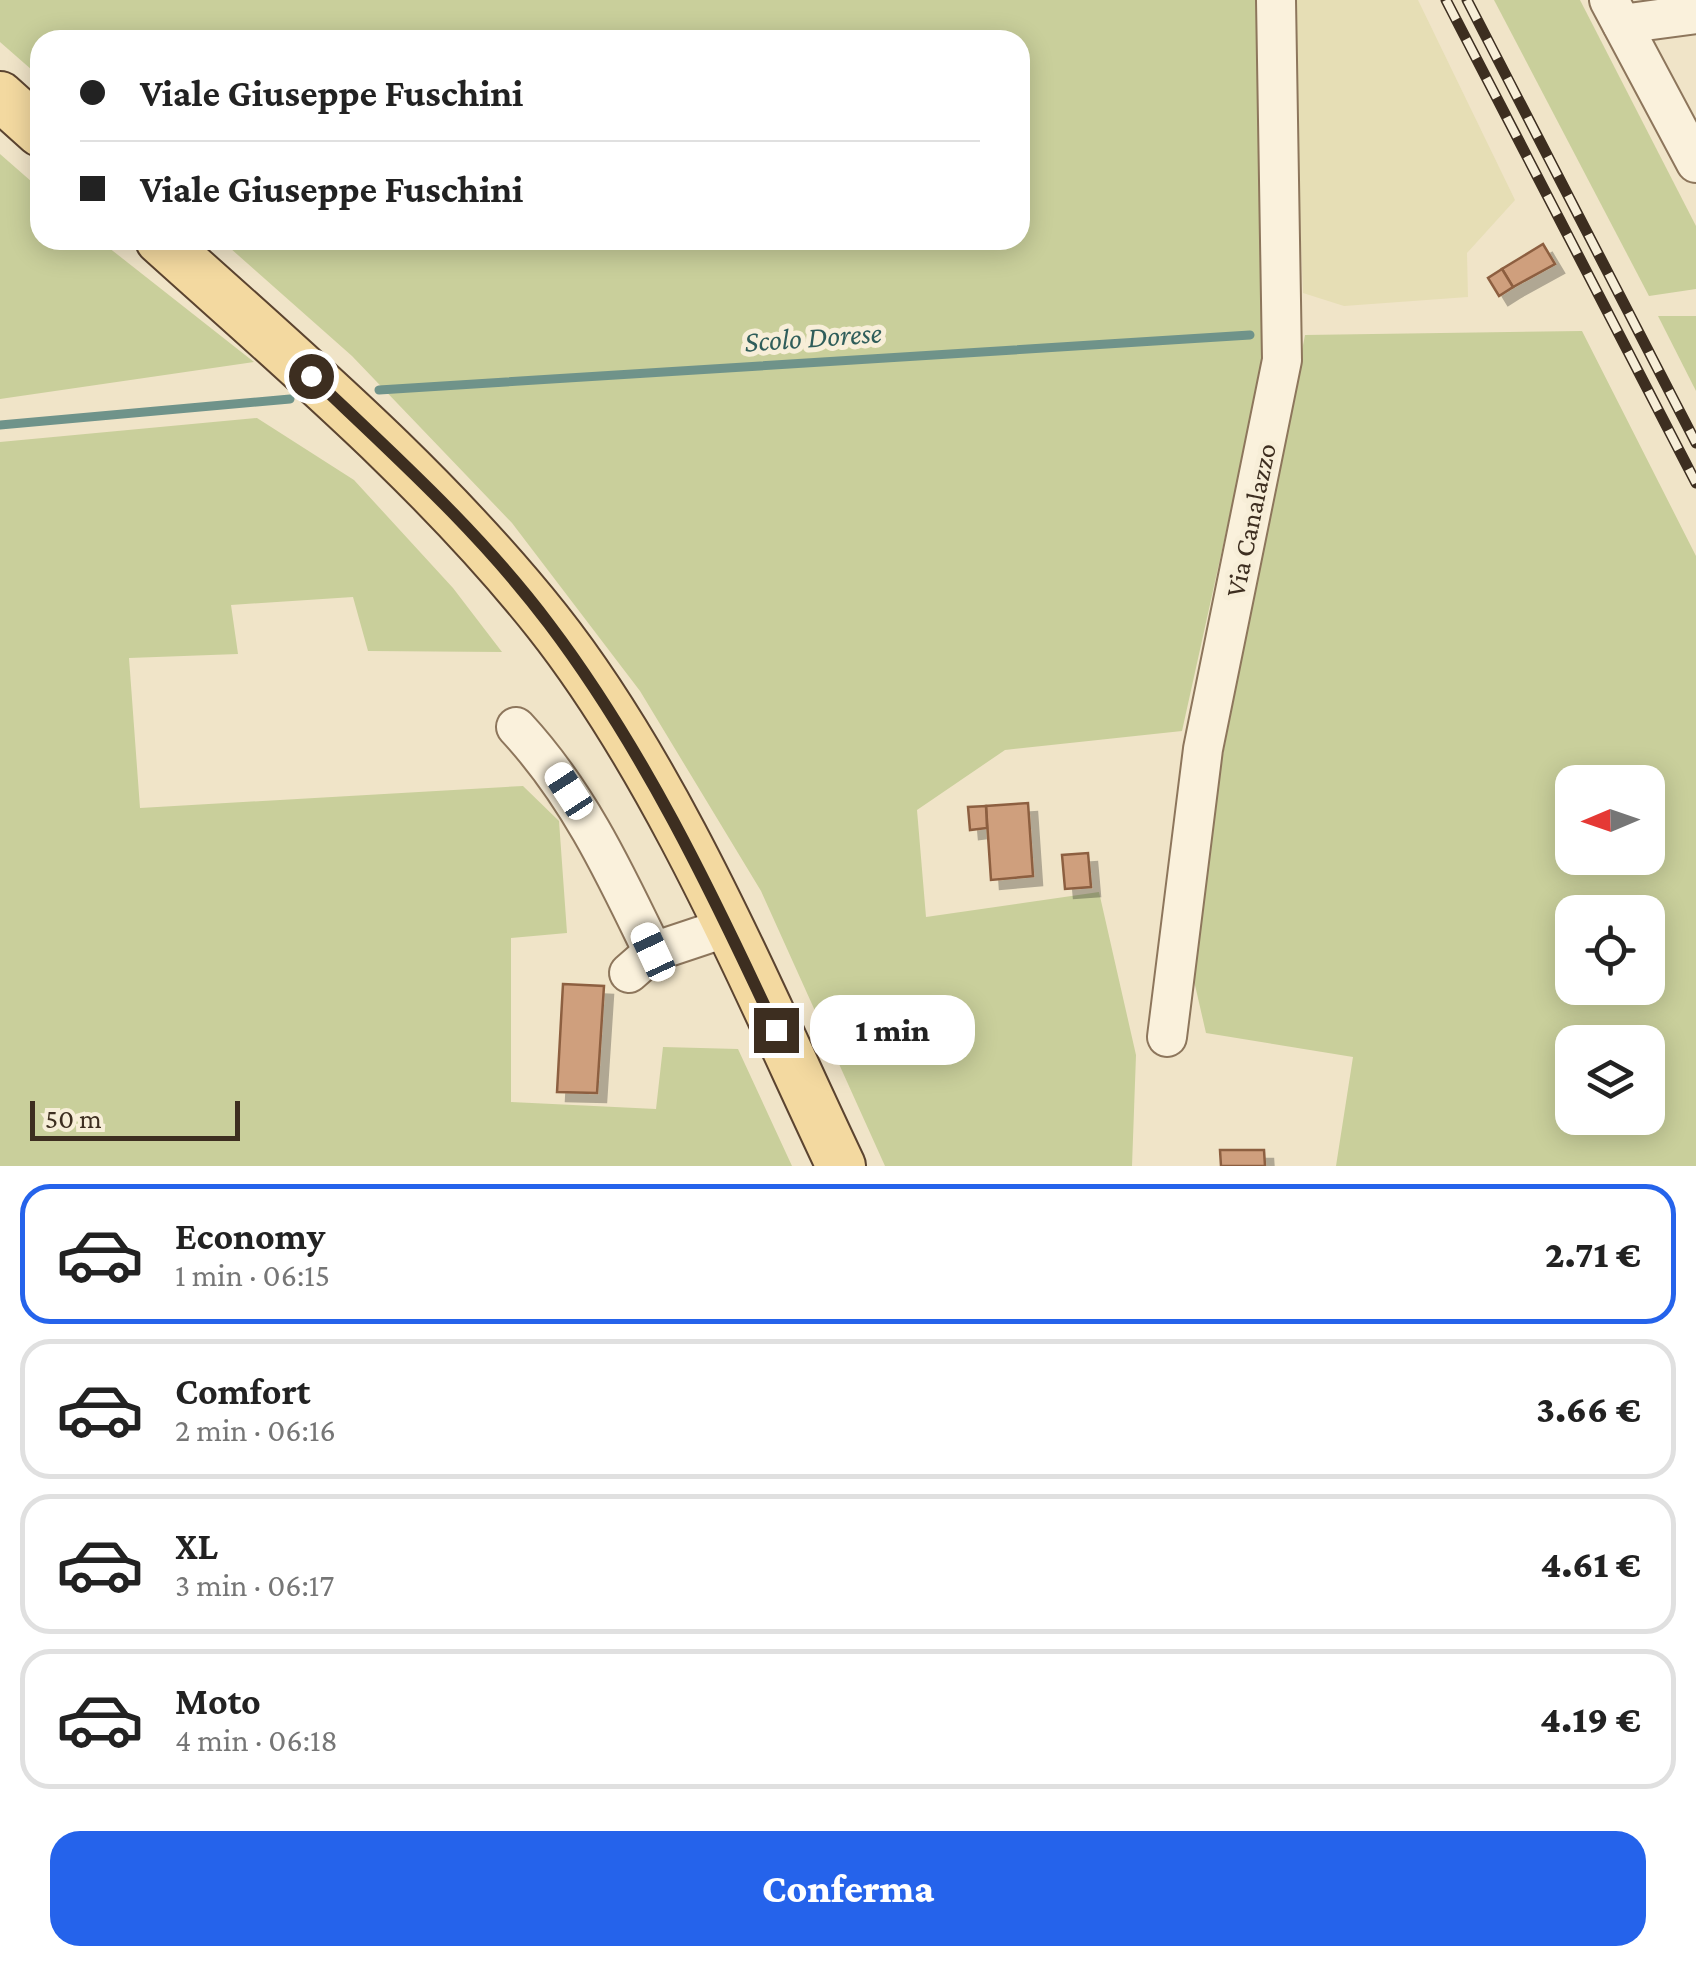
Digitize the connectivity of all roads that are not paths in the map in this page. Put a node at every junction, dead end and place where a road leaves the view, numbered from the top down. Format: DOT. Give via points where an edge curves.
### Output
graph roads {
  1 [pos="1276,0"];
  2 [pos="1616,12"];
  3 [pos="1696,14"];
  4 [pos="0,96"];
  5 [pos="30,123"];
  6 [pos="1696,163"];
  7 [pos="171,250"];
  8 [pos="516,728"];
  9 [pos="728,928"];
  10 [pos="1167,1037"];
  11 [pos="841,1166"];
  1 -- 10 [label="street, Via Canalazzo" via="1282,360 1203,748"];
  2 -- 3 [label="street"];
  2 -- 6 [label="street"];
  4 -- 5 [label="main road"];
  7 -- 9 [label="main road" via="456,515 549,624 630,744"];
  8 -- 9 [label="street" via="553,767 600,839 641,962"];
  9 -- 11 [label="main road"];
}
